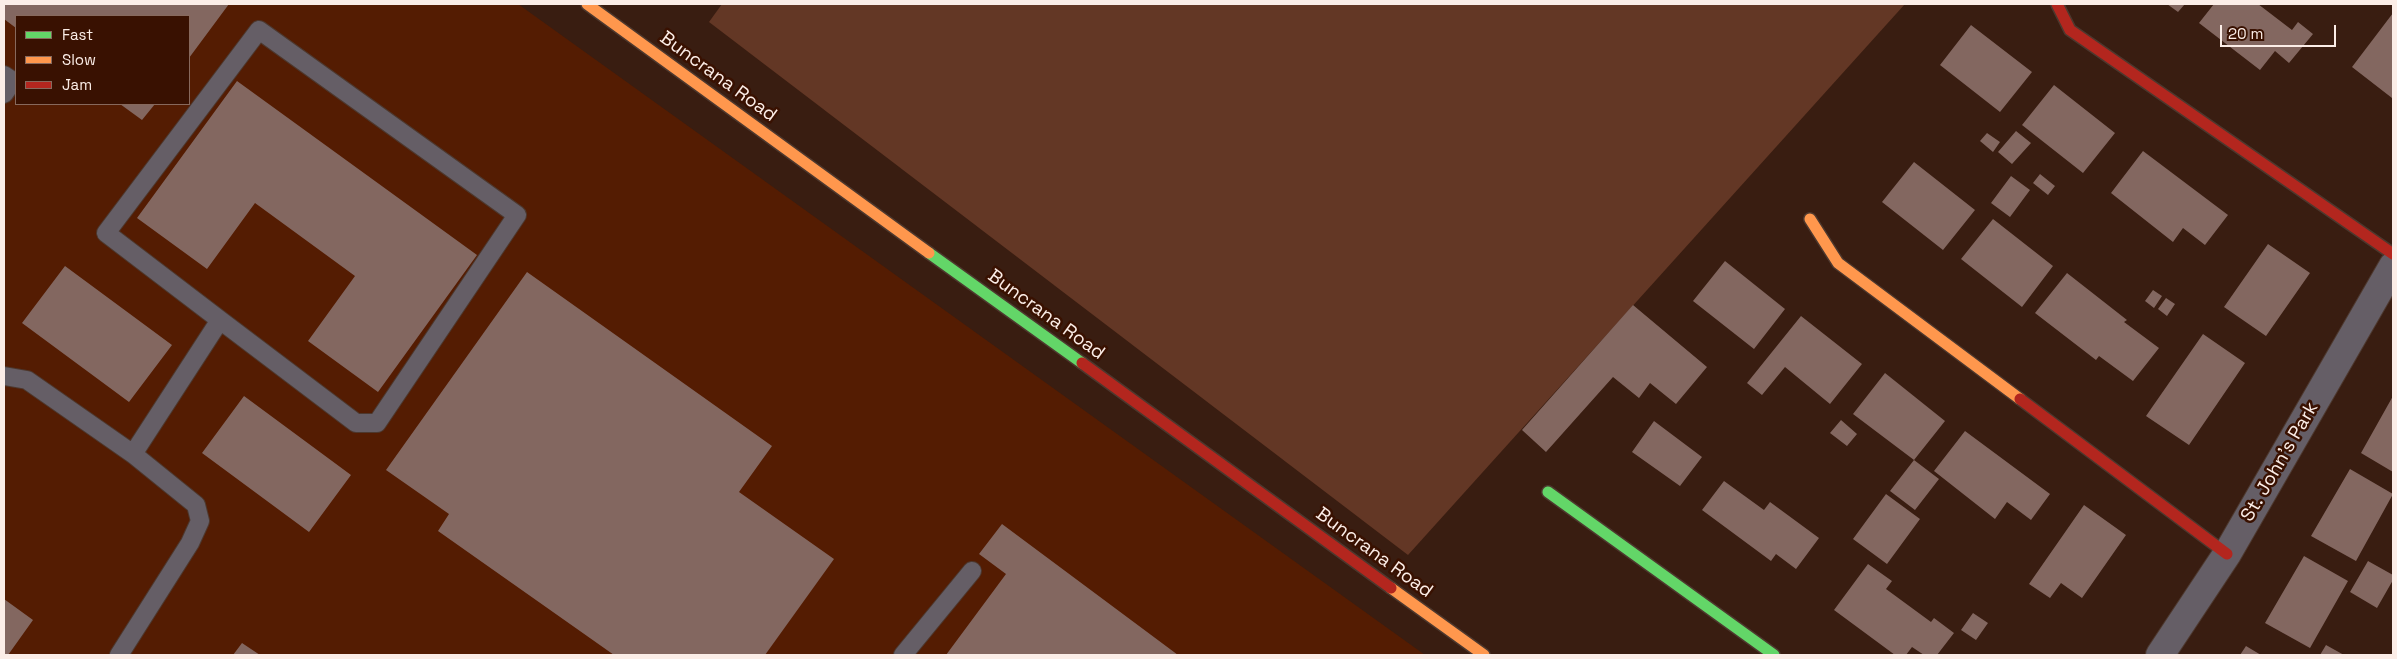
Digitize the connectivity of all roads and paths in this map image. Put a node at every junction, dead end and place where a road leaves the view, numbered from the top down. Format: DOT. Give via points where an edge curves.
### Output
graph roads {
  1 [pos="588,4"];
  2 [pos="2057,4"];
  3 [pos="4,75"];
  4 [pos="4,94"];
  5 [pos="1810,219"];
  6 [pos="2393,254"];
  7 [pos="2393,266"];
  8 [pos="220,320"];
  9 [pos="4,376"];
  10 [pos="133,454"];
  11 [pos="1548,492"];
  12 [pos="2227,554"];
  13 [pos="972,571"];
  14 [pos="119,655"];
  15 [pos="903,655"];
  16 [pos="1484,655"];
  17 [pos="1774,655"];
  18 [pos="2160,655"];
  1 -- 16 [label="main road, Buncrana Road"];
  2 -- 6 [label="main road" via="2070,30"];
  3 -- 4 [label="lane" via="13,81"];
  5 -- 12 [label="main road" via="1838,263"];
  7 -- 12 [label="street, St. John's Park"];
  8 -- 8 [label="lane" via="356,423 377,423 517,215 259,30 106,233"];
  8 -- 10 [label="lane"];
  9 -- 10 [label="lane" via="27,380"];
  10 -- 14 [label="lane" via="196,505 200,521 190,543"];
  11 -- 17 [label="main road"];
  12 -- 18 [label="street, St. John's Park"];
  13 -- 15 [label="lane"];
}
